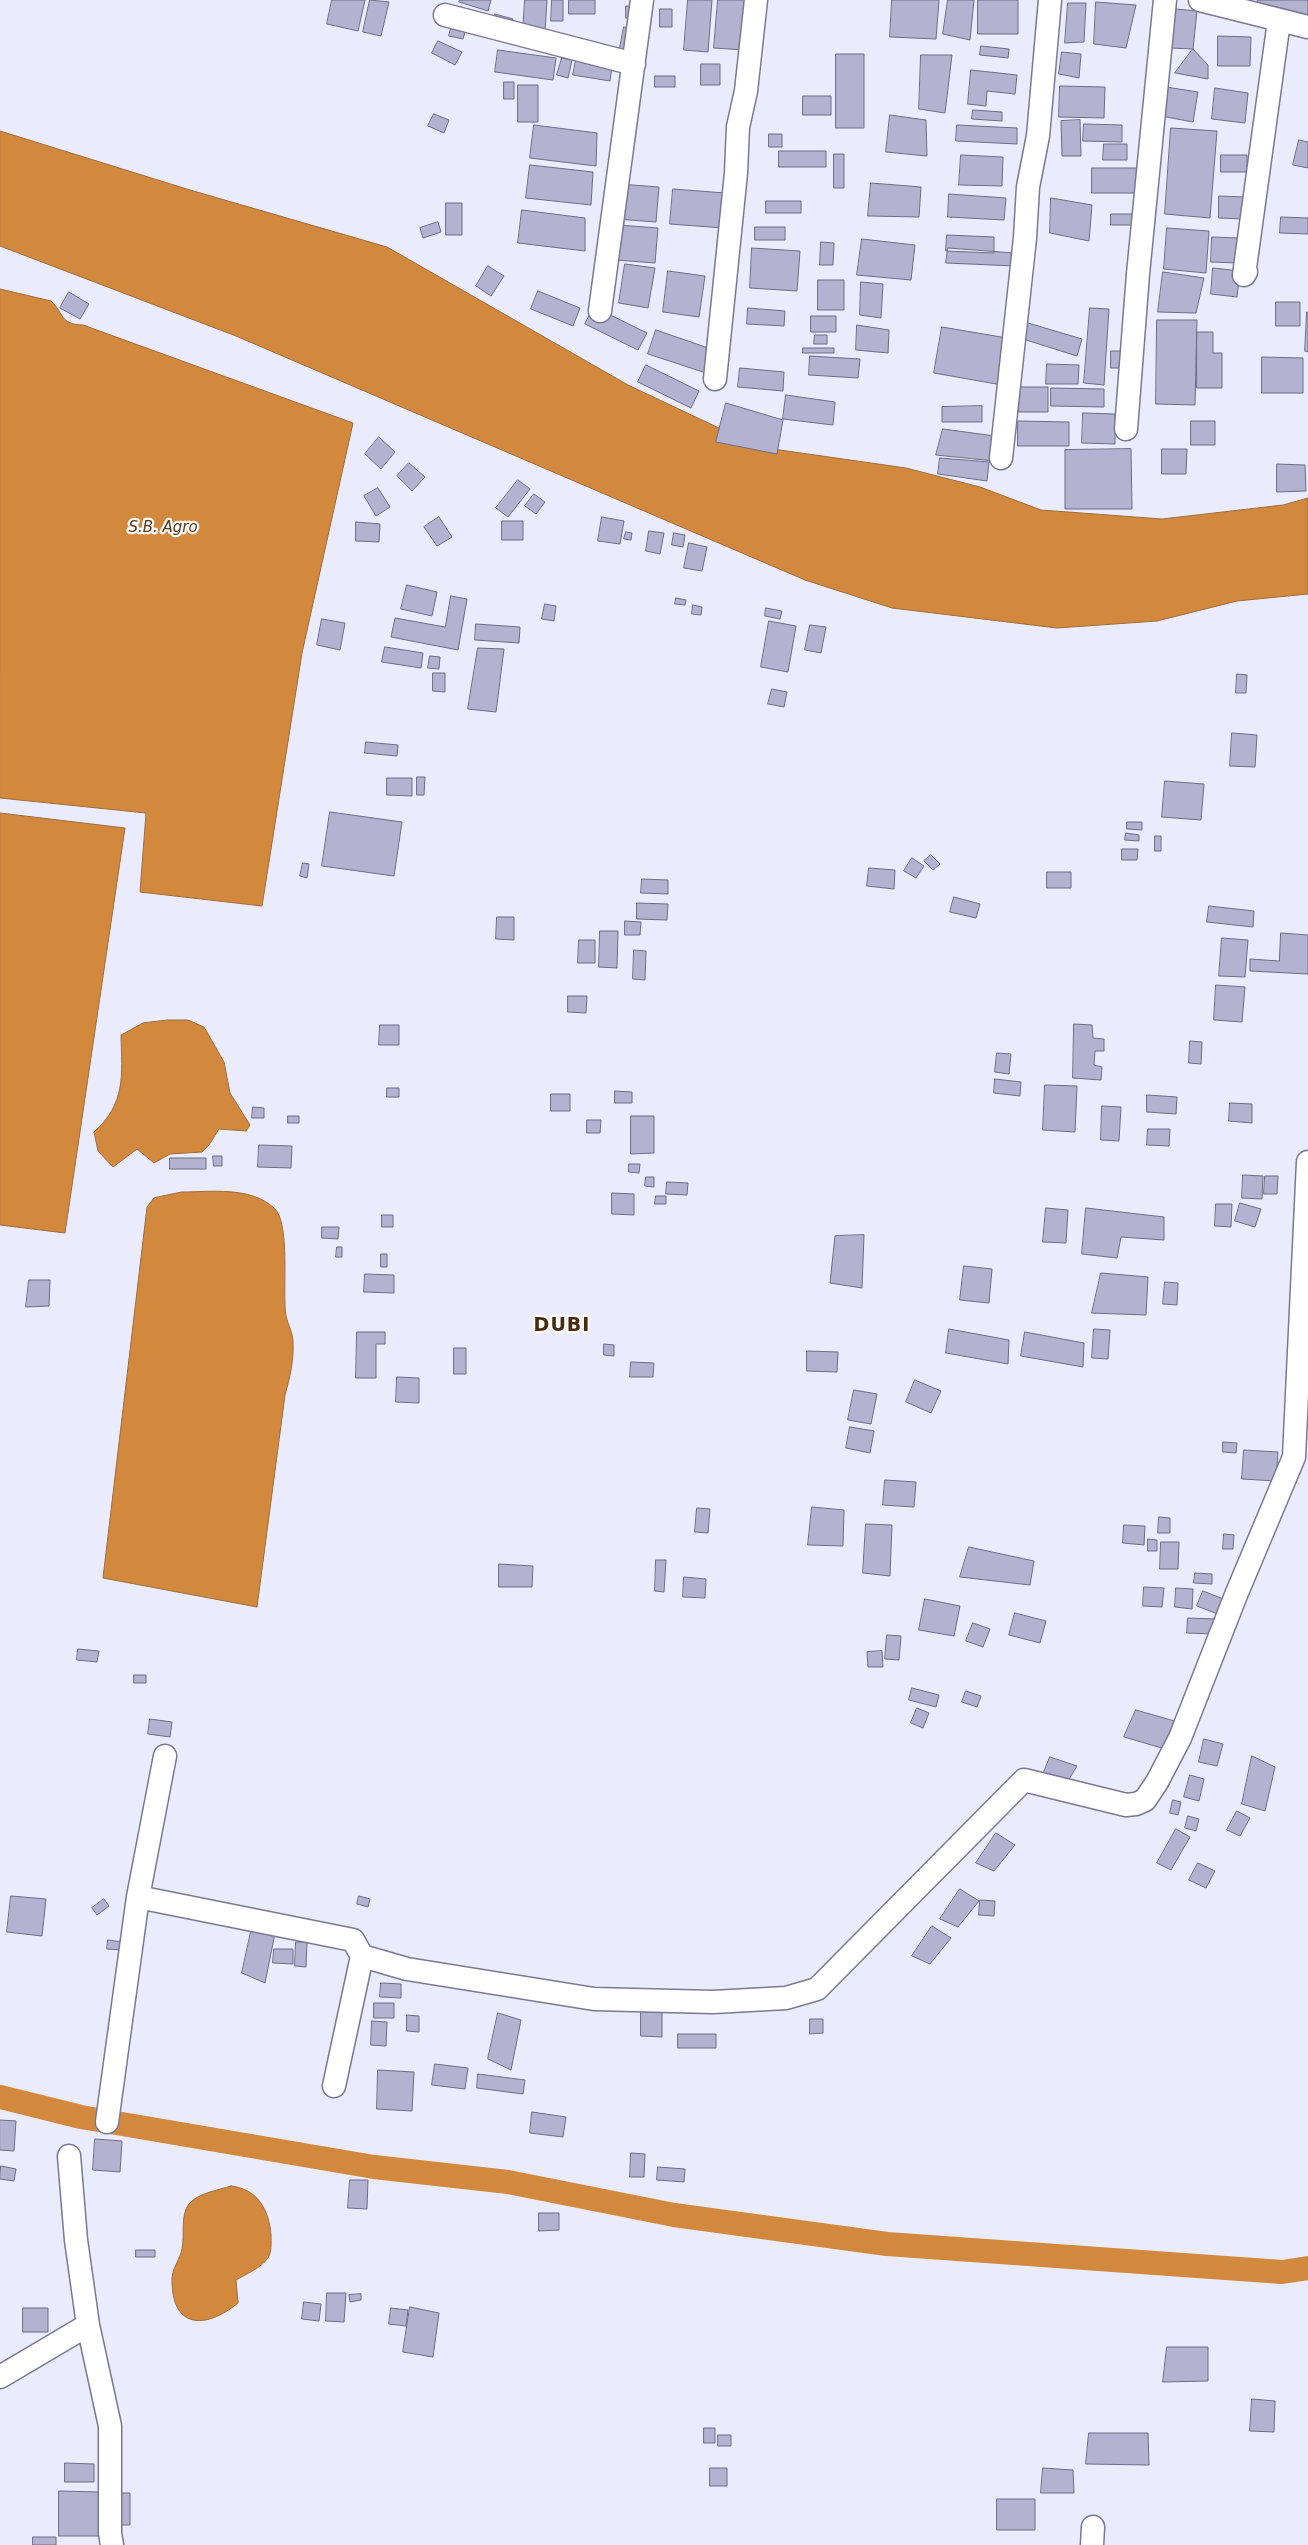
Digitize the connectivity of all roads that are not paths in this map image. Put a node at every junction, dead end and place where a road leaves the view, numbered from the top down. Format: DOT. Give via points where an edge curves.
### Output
graph roads {
  1 [pos="642,0"];
  2 [pos="756,0"];
  3 [pos="1050,0"];
  4 [pos="1165,0"];
  5 [pos="1200,0"];
  6 [pos="445,15"];
  7 [pos="1279,21"];
  8 [pos="1308,28"];
  9 [pos="634,64"];
  10 [pos="1246,272"];
  11 [pos="600,311"];
  12 [pos="715,379"];
  13 [pos="1126,429"];
  14 [pos="1001,458"];
  15 [pos="1308,1162"];
  16 [pos="165,1756"];
  17 [pos="138,1897"];
  18 [pos="362,1956"];
  19 [pos="334,2086"];
  20 [pos="107,2122"];
  21 [pos="69,2156"];
  22 [pos="88,2326"];
  23 [pos="0,2377"];
  24 [pos="112,2545"];
  1 -- 9 [label="street"];
  2 -- 12 [label="street" via="746,91 738,127"];
  3 -- 14 [label="street" via="1038,136 1028,187 1026,238"];
  4 -- 13 [label="street"];
  5 -- 7 [label="street"];
  6 -- 9 [label="street"];
  7 -- 8 [label="street"];
  7 -- 10 [label="street" via="1244,275"];
  9 -- 11 [label="street"];
  15 -- 18 [label="street" via="1294,1457 1180,1738 1145,1800 1126,1805 1024,1780 817,1989 786,1998 713,2002 594,1999 407,1969"];
  16 -- 17 [label="street"];
  17 -- 18 [label="street" via="354,1940"];
  17 -- 20 [label="street"];
  18 -- 19 [label="street"];
  21 -- 22 [label="street"];
  22 -- 23 [label="street"];
  22 -- 24 [label="street" via="110,2426"];
}
